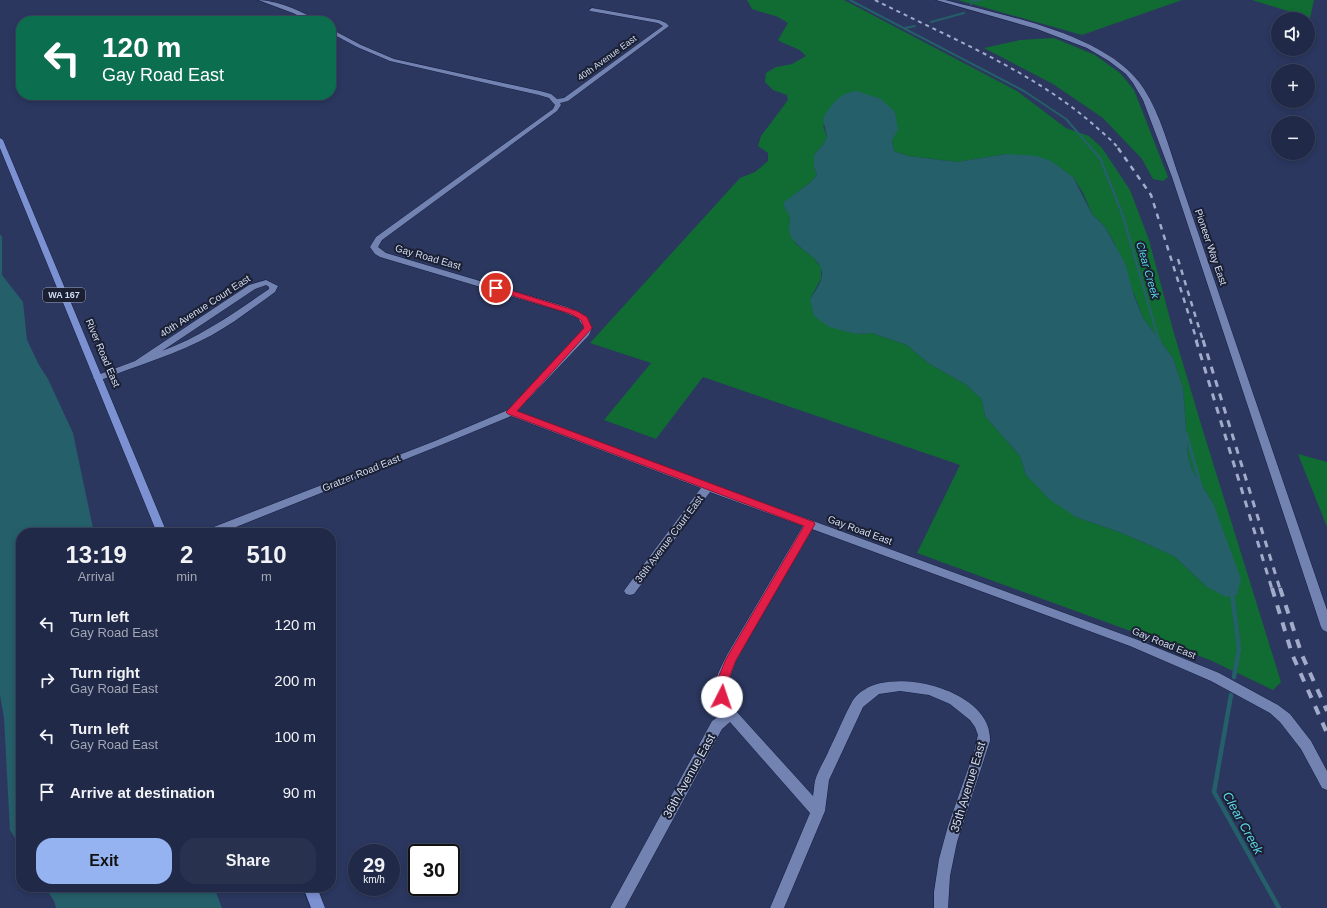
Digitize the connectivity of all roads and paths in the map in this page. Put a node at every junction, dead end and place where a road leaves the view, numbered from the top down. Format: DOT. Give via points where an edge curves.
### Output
graph roads {
  1 [pos="261,0"];
  2 [pos="939,0"];
  3 [pos="592,10"];
  4 [pos="303,16"];
  5 [pos="336,34"];
  6 [pos="556,101"];
  7 [pos="0,140"];
  8 [pos="139,361"];
  9 [pos="98,378"];
  10 [pos="511,412"];
  11 [pos="708,487"];
  12 [pos="810,524"];
  13 [pos="160,528"];
  14 [pos="223,528"];
  15 [pos="630,591"];
  16 [pos="1327,627"];
  17 [pos="732,716"];
  18 [pos="1327,784"];
  19 [pos="818,811"];
  20 [pos="312,892"];
  21 [pos="318,908"];
  22 [pos="617,908"];
  23 [pos="777,908"];
  24 [pos="941,908"];
  1 -- 4 [label="street"];
  2 -- 16 [label="street, Pioneer Way East" via="1032,26 1081,44 1115,63 1143,91 1178,183"];
  3 -- 6 [label="street, 40th Avenue East" via="659,22 666,26 566,100"];
  5 -- 6 [label="street" via="392,60 540,93"];
  6 -- 10 [label="street, Gay Road East" via="558,105 555,110 379,239 374,247 383,255 544,302 574,312 584,319 588,328 586,333"];
  7 -- 9 [label="main road, River Road East / WA 167"];
  8 -- 8 [label="street, 40th Avenue Court East" via="172,350 209,333 272,290 274,286 266,282 252,287"];
  8 -- 9 [label="street, 40th Avenue Court East"];
  9 -- 13 [label="main road, River Road East / WA 167"];
  10 -- 11 [label="street, Gay Road East"];
  10 -- 14 [label="street, Gratzer Road East"];
  11 -- 12 [label="street, Gay Road East"];
  11 -- 15 [label="street, 36th Avenue Court East"];
  12 -- 17 [label="street" via="731,659 723,678 720,688"];
  12 -- 18 [label="street, Gay Road East" via="1134,643 1215,677 1274,709 1285,718 1306,745"];
  17 -- 19 [label="street"];
  17 -- 22 [label="street, 36th Avenue East" via="724,718 717,725"];
  19 -- 23 [label="street, 35th Avenue East"];
  19 -- 24 [label="street, 35th Avenue East" via="822,780 858,703 864,696 890,685 916,686 934,690 970,711 982,726 983,744 947,857"];
  20 -- 21 [label="main road"];
}
